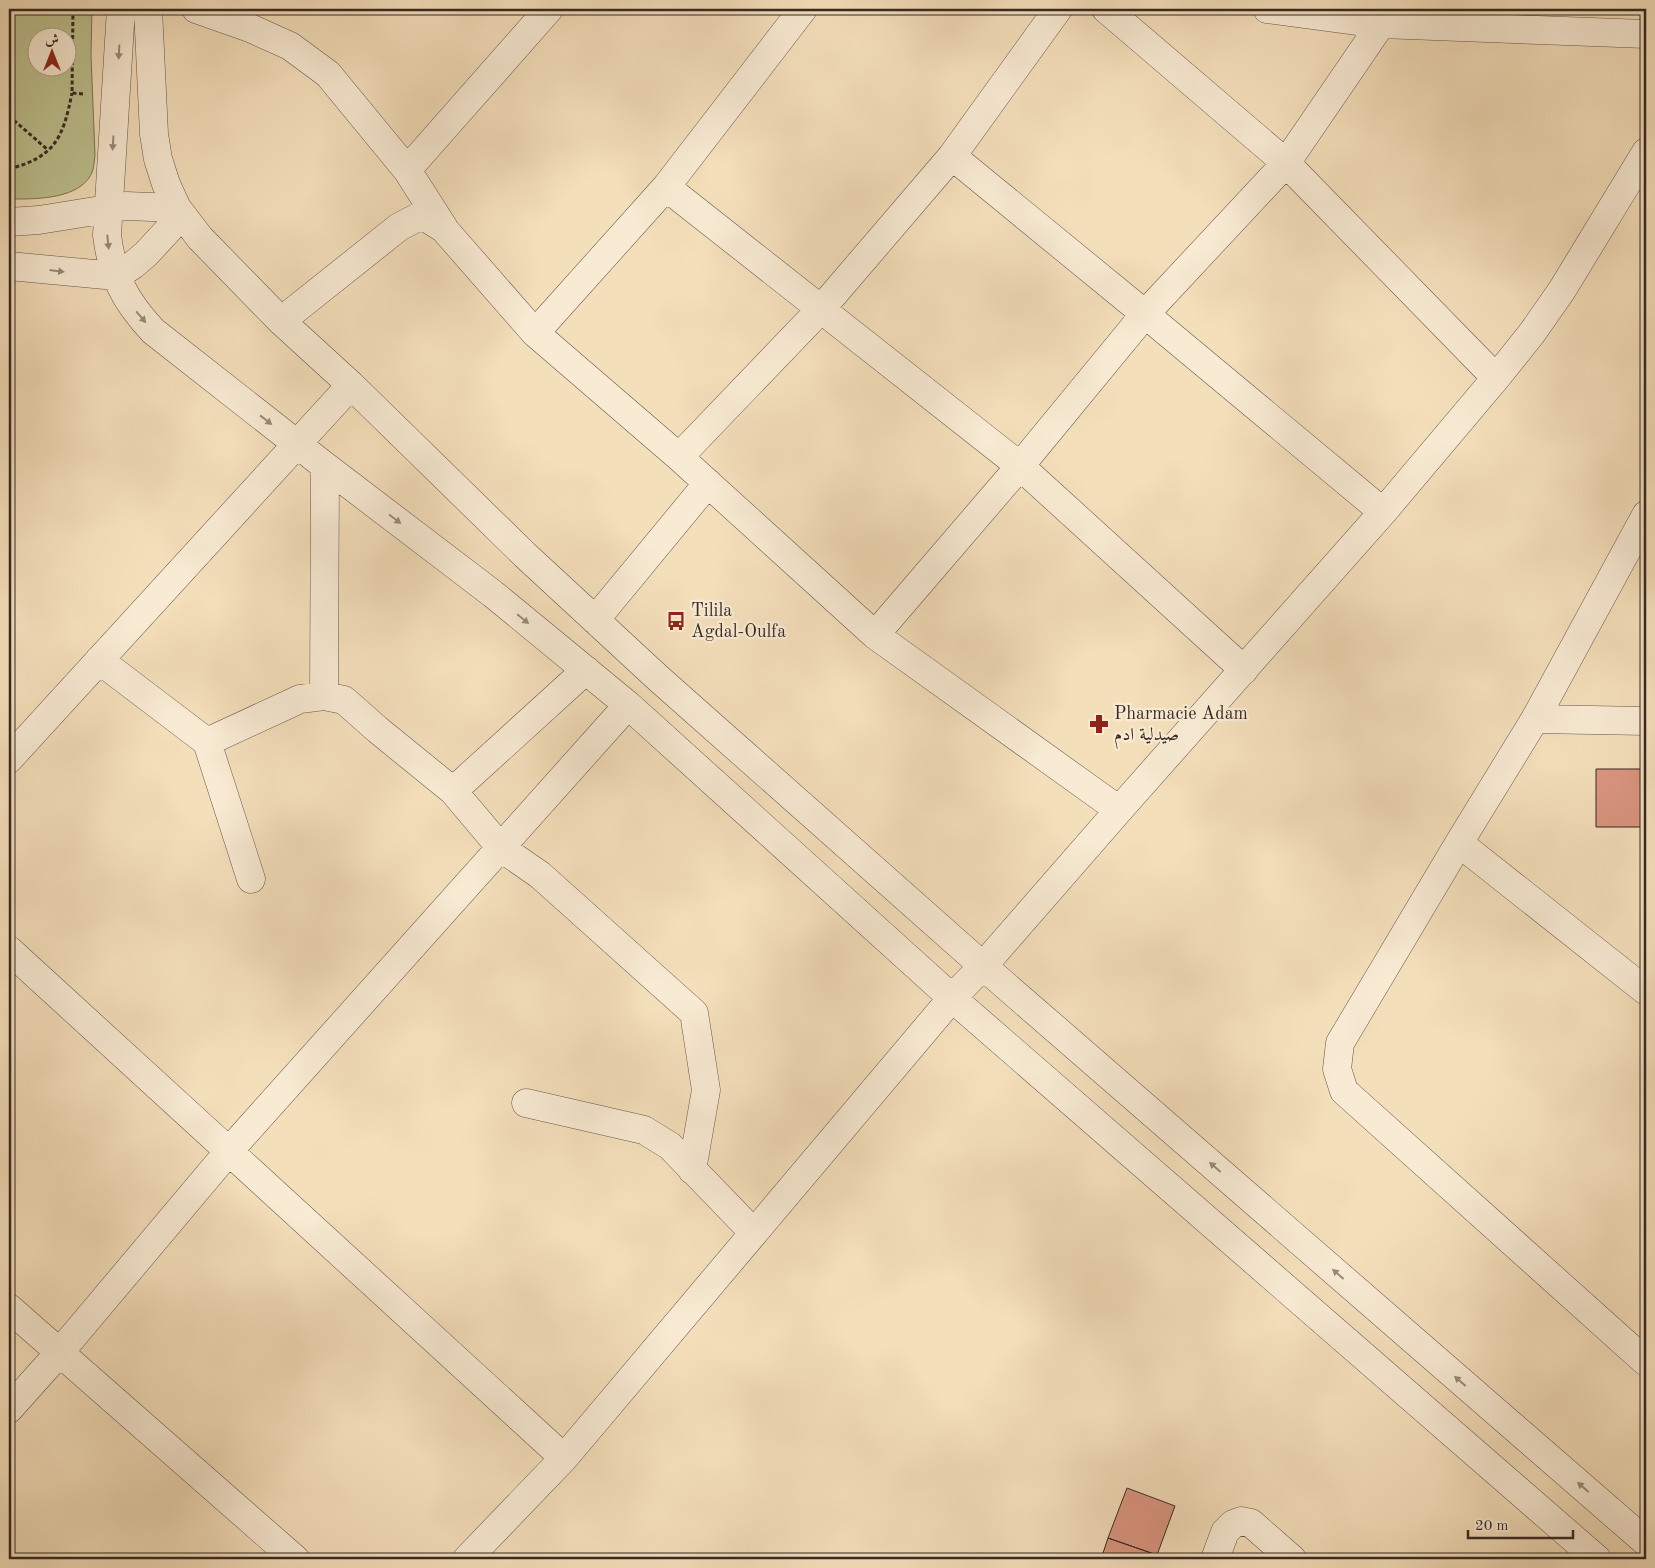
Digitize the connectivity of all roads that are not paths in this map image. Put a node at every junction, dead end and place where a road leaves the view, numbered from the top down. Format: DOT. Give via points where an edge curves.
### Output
graph roads {
  1 [pos="121,9"];
  2 [pos="148,9"];
  3 [pos="196,9"];
  4 [pos="549,9"];
  5 [pos="803,9"];
  6 [pos="1058,9"];
  7 [pos="1106,9"];
  8 [pos="1267,9"];
  9 [pos="1381,16"];
  10 [pos="1646,34"];
  11 [pos="1646,152"];
  12 [pos="952,156"];
  13 [pos="1286,163"];
  14 [pos="408,170"];
  15 [pos="666,187"];
  16 [pos="109,208"];
  17 [pos="180,211"];
  18 [pos="9,222"];
  19 [pos="444,229"];
  20 [pos="9,266"];
  21 [pos="116,276"];
  22 [pos="821,309"];
  23 [pos="1145,314"];
  24 [pos="281,321"];
  25 [pos="535,333"];
  26 [pos="1496,378"];
  27 [pos="351,385"];
  28 [pos="297,444"];
  29 [pos="679,457"];
  30 [pos="325,466"];
  31 [pos="1020,466"];
  32 [pos="708,483"];
  33 [pos="1383,512"];
  34 [pos="1646,515"];
  35 [pos="595,620"];
  36 [pos="875,635"];
  37 [pos="99,660"];
  38 [pos="586,670"];
  39 [pos="1244,670"];
  40 [pos="324,696"];
  41 [pos="628,705"];
  42 [pos="1535,719"];
  43 [pos="1646,721"];
  44 [pos="207,742"];
  45 [pos="9,759"];
  46 [pos="453,791"];
  47 [pos="1119,810"];
  48 [pos="1459,843"];
  49 [pos="501,848"];
  50 [pos="251,879"];
  51 [pos="9,950"];
  52 [pos="983,966"];
  53 [pos="1646,991"];
  54 [pos="952,998"];
  55 [pos="526,1103"];
  56 [pos="229,1152"];
  57 [pos="692,1170"];
  58 [pos="754,1233"];
  59 [pos="9,1308"];
  60 [pos="60,1352"];
  61 [pos="1646,1362"];
  62 [pos="9,1409"];
  63 [pos="564,1458"];
  64 [pos="1646,1542"];
  65 [pos="295,1559"];
  66 [pos="467,1559"];
  67 [pos="1215,1559"];
  68 [pos="1292,1559"];
  69 [pos="1596,1559"];
  1 -- 16 [label="street, one-way"];
  2 -- 17 [label="street" via="154,134 166,184"];
  3 -- 14 [label="street" via="290,46 328,74"];
  4 -- 14 [label="street"];
  5 -- 15 [label="street"];
  6 -- 12 [label="street"];
  7 -- 13 [label="street"];
  8 -- 9 [label="street"];
  9 -- 10 [label="street"];
  9 -- 13 [label="street"];
  11 -- 26 [label="street" via="1562,290"];
  12 -- 22 [label="street"];
  12 -- 23 [label="street"];
  13 -- 23 [label="street"];
  13 -- 26 [label="street"];
  14 -- 19 [label="street"];
  15 -- 22 [label="street"];
  15 -- 25 [label="street"];
  16 -- 17 [label="street" via="126,206"];
  16 -- 18 [label="street"];
  16 -- 21 [label="street, one-way" via="110,256"];
  17 -- 21 [label="street" via="146,254"];
  17 -- 24 [label="street" via="200,238"];
  19 -- 24 [label="street" via="422,215 399,227"];
  19 -- 25 [label="street"];
  20 -- 21 [label="street, one-way"];
  21 -- 28 [label="street, one-way" via="125,296 153,331"];
  22 -- 29 [label="street"];
  22 -- 31 [label="street"];
  23 -- 31 [label="street"];
  23 -- 33 [label="street"];
  24 -- 27 [label="street"];
  25 -- 29 [label="street"];
  26 -- 33 [label="street"];
  27 -- 28 [label="street"];
  27 -- 35 [label="street"];
  28 -- 30 [label="street"];
  28 -- 37 [label="street"];
  29 -- 32 [label="street"];
  30 -- 38 [label="street, one-way"];
  30 -- 40 [label="street"];
  31 -- 36 [label="street"];
  31 -- 39 [label="street"];
  32 -- 35 [label="street"];
  32 -- 36 [label="street"];
  33 -- 39 [label="street"];
  34 -- 42 [label="street"];
  35 -- 52 [label="street"];
  36 -- 47 [label="street"];
  37 -- 44 [label="street"];
  37 -- 45 [label="street"];
  38 -- 41 [label="street"];
  38 -- 46 [label="street"];
  39 -- 47 [label="street"];
  40 -- 44 [label="street" via="300,699"];
  40 -- 46 [label="street" via="344,700"];
  41 -- 49 [label="street"];
  41 -- 54 [label="street"];
  42 -- 43 [label="street"];
  42 -- 48 [label="street"];
  44 -- 50 [label="street"];
  46 -- 49 [label="street"];
  47 -- 52 [label="street"];
  48 -- 53 [label="street"];
  48 -- 61 [label="street" via="1340,1042 1337,1069 1344,1091"];
  49 -- 56 [label="street"];
  49 -- 57 [label="street" via="540,875 694,1013 706,1090"];
  51 -- 56 [label="street"];
  52 -- 54 [label="street"];
  64 -- 52 [label="street, one-way"];
  54 -- 58 [label="street"];
  54 -- 69 [label="street"];
  55 -- 57 [label="street" via="644,1130 670,1146"];
  56 -- 60 [label="street"];
  56 -- 63 [label="street"];
  57 -- 58 [label="street"];
  58 -- 63 [label="street"];
  59 -- 60 [label="street"];
  60 -- 62 [label="street"];
  60 -- 65 [label="street"];
  63 -- 66 [label="street"];
  67 -- 68 [label="street" via="1225,1532 1241,1521 1251,1523"];
}
